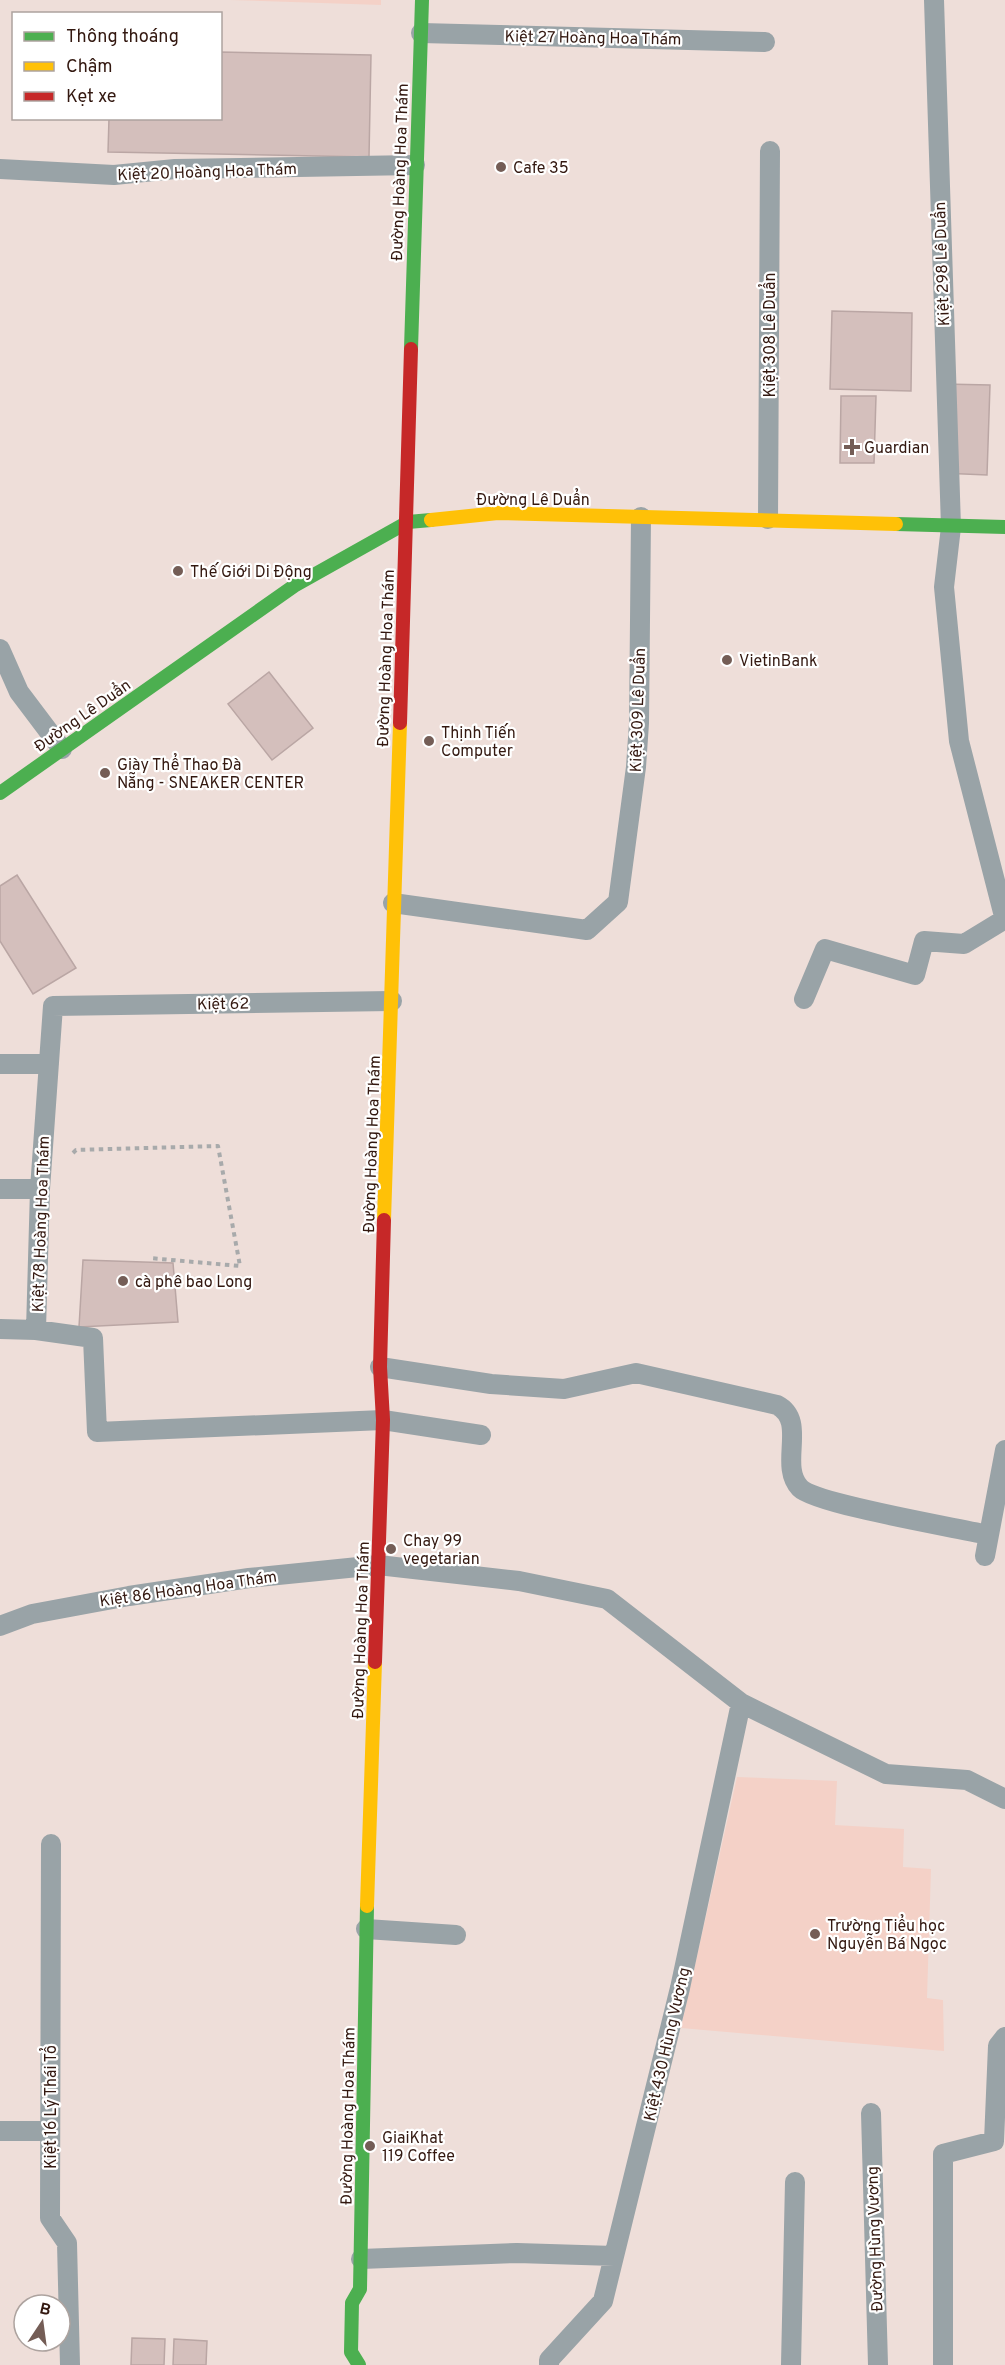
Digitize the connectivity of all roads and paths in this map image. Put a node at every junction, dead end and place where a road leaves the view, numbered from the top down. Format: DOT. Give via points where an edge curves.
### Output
graph roads {
  1 [pos="422,0"];
  2 [pos="934,0"];
  3 [pos="421,33"];
  4 [pos="765,42"];
  5 [pos="770,151"];
  6 [pos="415,165"];
  7 [pos="0,169"];
  8 [pos="641,517"];
  9 [pos="768,519"];
  10 [pos="408,522"];
  11 [pos="951,527"];
  12 [pos="1005,527"];
  13 [pos="0,649"];
  14 [pos="62,749"];
  15 [pos="0,793"];
  16 [pos="393,903"];
  17 [pos="1005,919"];
  18 [pos="804,999"];
  19 [pos="392,1001"];
  20 [pos="53,1006"];
  21 [pos="0,1064"];
  22 [pos="49,1064"];
  23 [pos="40,1189"];
  24 [pos="0,1190"];
  25 [pos="149,1258"];
  26 [pos="0,1329"];
  27 [pos="36,1330"];
  28 [pos="380,1367"];
  29 [pos="383,1420"];
  30 [pos="481,1435"];
  31 [pos="1005,1450"];
  32 [pos="1002,1478"];
  33 [pos="988,1535"];
  34 [pos="985,1556"];
  35 [pos="378,1565"];
  36 [pos="0,1626"];
  37 [pos="741,1703"];
  38 [pos="1005,1799"];
  39 [pos="51,1844"];
  40 [pos="366,1929"];
  41 [pos="456,1935"];
  42 [pos="1005,2037"];
  43 [pos="871,2113"];
  44 [pos="0,2131"];
  45 [pos="50,2131"];
  46 [pos="795,2182"];
  47 [pos="614,2256"];
  48 [pos="361,2259"];
  49 [pos="360,2289"];
  50 [pos="367,2303"];
  51 [pos="368,2352"];
  52 [pos="70,2365"];
  53 [pos="359,2365"];
  54 [pos="549,2365"];
  55 [pos="791,2365"];
  56 [pos="878,2365"];
  57 [pos="943,2365"];
  1 -- 3 [label="main road, Đường Hoàng Hoa Thám"];
  2 -- 11 [label="lane, Kiệt 298 Lê Duẩn"];
  3 -- 4 [label="lane, Kiệt 27 Hoàng Hoa Thám"];
  3 -- 6 [label="main road, Đường Hoàng Hoa Thám"];
  5 -- 9 [label="lane, Kiệt 308 Lê Duẩn"];
  6 -- 7 [label="lane, Kiệt 20 Hoàng Hoa Thám" via="175,168 114,175"];
  6 -- 10 [label="main road, Đường Hoàng Hoa Thám"];
  8 -- 9 [label="main road, Đường Lê Duẩn"];
  8 -- 10 [label="main road, Đường Lê Duẩn" via="498,513"];
  8 -- 16 [label="lane, Kiệt 309 Lê Duẩn" via="639,744 618,902 587,930"];
  9 -- 11 [label="main road, Đường Lê Duẩn"];
  10 -- 14 [label="main road, Đường Lê Duẩn" via="294,586"];
  10 -- 16 [label="main road, Đường Hoàng Hoa Thám"];
  11 -- 12 [label="main road, Đường Lê Duẩn"];
  11 -- 17 [label="lane, Kiệt 298 Lê Duẩn" via="944,587 959,741"];
  13 -- 14 [label="lane" via="19,692"];
  14 -- 15 [label="main road, Đường Lê Duẩn"];
  16 -- 19 [label="main road, Đường Hoàng Hoa Thám"];
  17 -- 18 [label="lane" via="964,944 924,941 915,975 825,949"];
  19 -- 20 [label="lane, Kiệt 62"];
  19 -- 28 [label="main road, Đường Hoàng Hoa Thám"];
  20 -- 22 [label="lane, Kiệt 78 Hoàng Hoa Thám"];
  21 -- 22 [label="lane"];
  22 -- 23 [label="lane, Kiệt 78 Hoàng Hoa Thám"];
  23 -- 24 [label="lane"];
  23 -- 25 [label="path" via="76,1150 218,1146 240,1266"];
  23 -- 27 [label="lane, Kiệt 78 Hoàng Hoa Thám"];
  26 -- 27 [label="lane"];
  27 -- 29 [label="lane, Kiệt 78 Hoàng Hoa Thám" via="93,1338 97,1432"];
  28 -- 29 [label="main road, Đường Hoàng Hoa Thám"];
  28 -- 33 [label="lane" via="491,1384 564,1389 636,1373 777,1404 788,1416 793,1431 791,1466 798,1487 804,1492 833,1502"];
  29 -- 30 [label="lane"];
  29 -- 35 [label="main road, Đường Hoàng Hoa Thám"];
  31 -- 32 [label="lane"];
  32 -- 33 [label="lane"];
  33 -- 34 [label="lane"];
  35 -- 36 [label="lane, Kiệt 86 Hoàng Hoa Thám" via="249,1578 129,1596 32,1614"];
  35 -- 37 [label="lane, Kiệt 86 Hoàng Hoa Thám" via="519,1581 606,1599"];
  35 -- 40 [label="main road, Đường Hoàng Hoa Thám"];
  37 -- 38 [label="lane, Kiệt 86 Hoàng Hoa Thám" via="886,1774 967,1780"];
  37 -- 47 [label="lane, Kiệt 430 Hùng Vương" via="680,1988"];
  39 -- 45 [label="lane, Kiệt 16 Lý Thái Tổ"];
  40 -- 41 [label="lane"];
  40 -- 48 [label="main road, Đường Hoàng Hoa Thám"];
  42 -- 57 [label="lane" via="998,2046 994,2141 943,2154"];
  43 -- 56 [label="lane, Đường Hùng Vương"];
  44 -- 45 [label="lane"];
  45 -- 52 [label="lane, Kiệt 16 Lý Thái Tổ" via="50,2218 68,2243"];
  46 -- 55 [label="lane"];
  47 -- 48 [label="lane" via="517,2253"];
  47 -- 54 [label="lane, Kiệt 430 Hùng Vương" via="603,2301 549,2360"];
  48 -- 49 [label="main road, Đường Hoàng Hoa Thám"];
  49 -- 50 [label="main road, Đường Hoàng Hoa Thám"];
  49 -- 53 [label="main road, Đường Hoàng Hoa Thám" via="352,2303 351,2352"];
  51 -- 53 [label="main road, Đường Hoàng Hoa Thám"];
}
